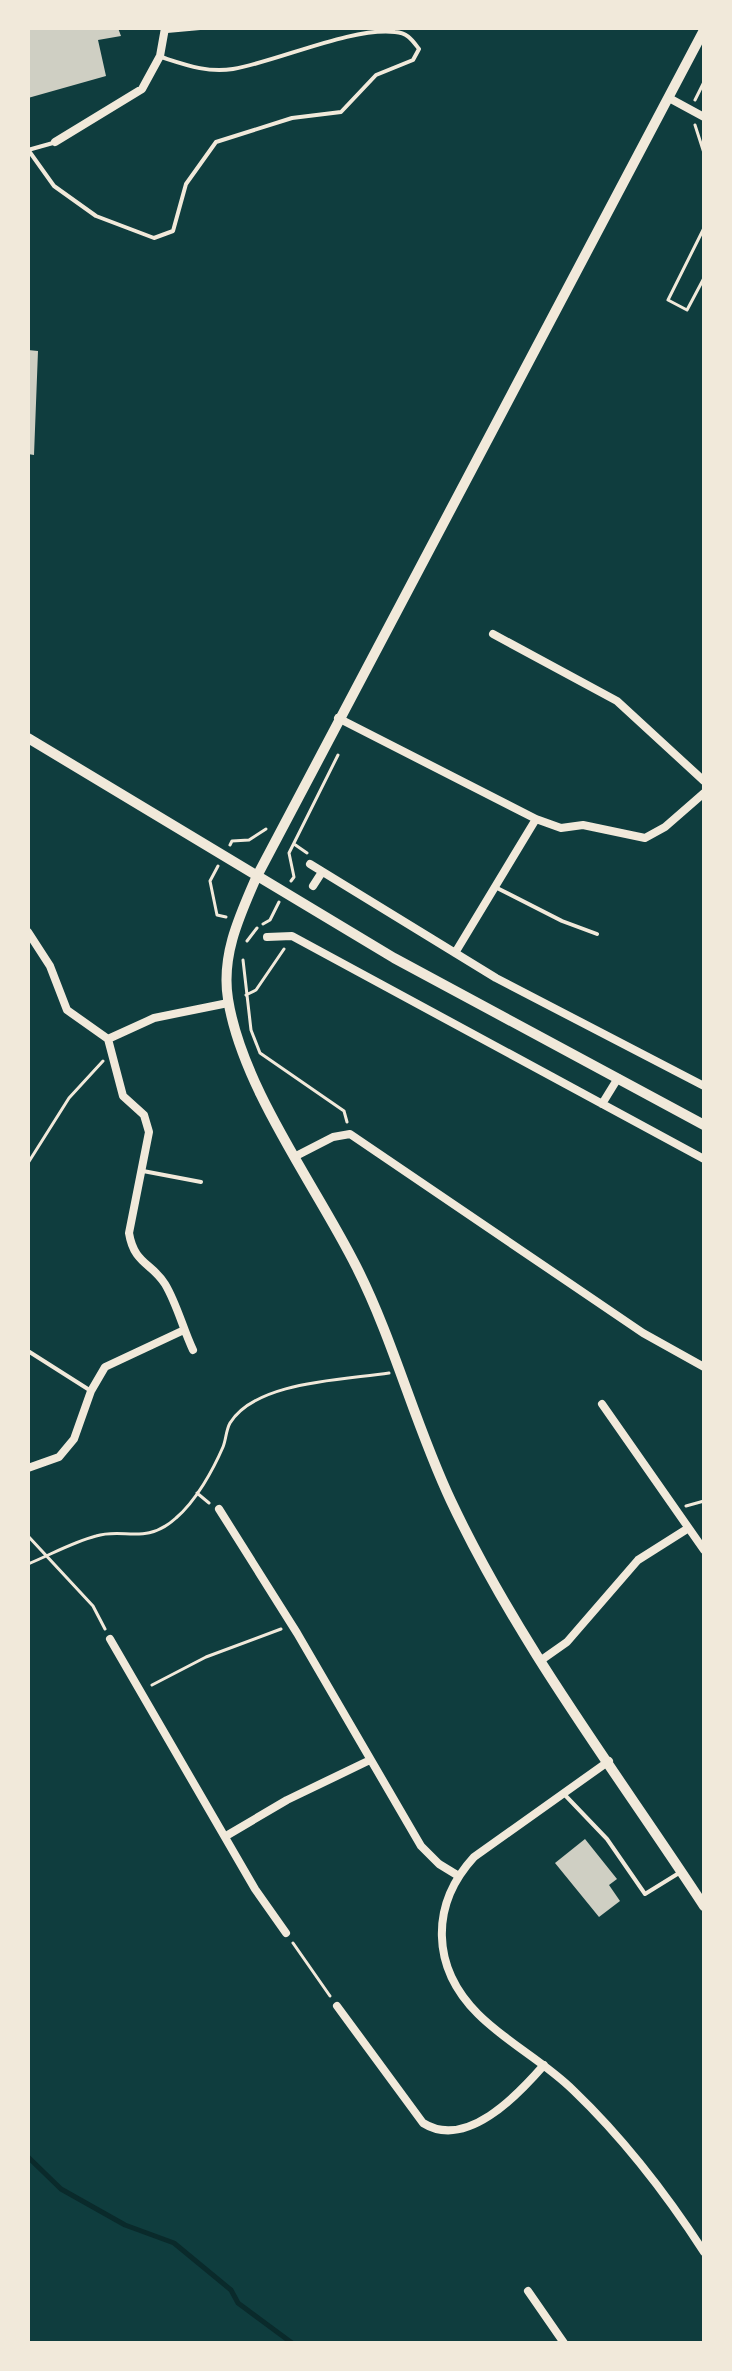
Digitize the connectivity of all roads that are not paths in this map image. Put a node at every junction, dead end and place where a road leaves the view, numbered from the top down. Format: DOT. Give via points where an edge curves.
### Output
graph roads {
  1 [pos="200,28"];
  2 [pos="165,30"];
  3 [pos="704,30"];
  4 [pos="160,56"];
  5 [pos="669,98"];
  6 [pos="704,117"];
  7 [pos="55,142"];
  8 [pos="29,150"];
  9 [pos="493,634"];
  10 [pos="337,718"];
  11 [pos="28,738"];
  12 [pos="704,781"];
  13 [pos="704,793"];
  14 [pos="536,819"];
  15 [pos="310,864"];
  16 [pos="322,872"];
  17 [pos="256,878"];
  18 [pos="313,886"];
  19 [pos="495,887"];
  20 [pos="28,932"];
  21 [pos="597,934"];
  22 [pos="267,937"];
  23 [pos="455,953"];
  24 [pos="228,1003"];
  25 [pos="108,1039"];
  26 [pos="618,1078"];
  27 [pos="704,1086"];
  28 [pos="602,1104"];
  29 [pos="704,1125"];
  30 [pos="296,1156"];
  31 [pos="704,1159"];
  32 [pos="143,1171"];
  33 [pos="201,1182"];
  34 [pos="184,1330"];
  35 [pos="193,1350"];
  36 [pos="28,1351"];
  37 [pos="704,1367"];
  38 [pos="91,1391"];
  39 [pos="602,1404"];
  40 [pos="28,1468"];
  41 [pos="219,1509"];
  42 [pos="687,1529"];
  43 [pos="704,1550"];
  44 [pos="110,1639"];
  45 [pos="540,1661"];
  46 [pos="370,1760"];
  47 [pos="609,1761"];
  48 [pos="563,1793"];
  49 [pos="226,1836"];
  50 [pos="681,1871"];
  51 [pos="457,1875"];
  52 [pos="704,1906"];
  53 [pos="286,1933"];
  54 [pos="337,2006"];
  55 [pos="544,2065"];
  56 [pos="704,2252"];
  57 [pos="528,2291"];
  58 [pos="564,2343"];
  1 -- 2 [label="lane"];
  2 -- 4 [label="street"];
  3 -- 5 [label="street"];
  4 -- 7 [label="street" via="142,89"];
  4 -- 8 [label="lane" via="201,71 232,69 394,32 410,36 419,49 413,60 376,75 341,112 292,118 216,142 186,184 173,231 154,238 96,216 54,186"];
  5 -- 6 [label="street"];
  5 -- 10 [label="street"];
  7 -- 8 [label="lane"];
  9 -- 12 [label="street" via="617,701"];
  10 -- 14 [label="street"];
  10 -- 17 [label="street"];
  11 -- 17 [label="street"];
  13 -- 14 [label="street" via="645,838 583,825 561,828"];
  14 -- 19 [label="street"];
  15 -- 16 [label="street"];
  16 -- 18 [label="street"];
  16 -- 23 [label="street"];
  17 -- 24 [label="street" via="237,920 227,964"];
  17 -- 26 [label="street"];
  19 -- 21 [label="lane"];
  19 -- 23 [label="street"];
  20 -- 25 [label="street" via="50,966 67,1010"];
  22 -- 28 [label="street" via="292,936"];
  23 -- 27 [label="street"];
  24 -- 25 [label="street" via="154,1018"];
  24 -- 30 [label="street" via="261,1091"];
  25 -- 32 [label="street" via="123,1096 147,1123"];
  26 -- 28 [label="street"];
  26 -- 29 [label="street"];
  28 -- 31 [label="street"];
  30 -- 37 [label="street" via="350,1134 643,1333"];
  30 -- 45 [label="street" via="357,1268 450,1499"];
  32 -- 33 [label="lane"];
  32 -- 34 [label="street" via="129,1233 131,1248 164,1282"];
  34 -- 35 [label="street"];
  34 -- 38 [label="street" via="105,1367"];
  36 -- 38 [label="lane"];
  38 -- 40 [label="street" via="74,1439 59,1457"];
  39 -- 42 [label="street"];
  41 -- 46 [label="street"];
  42 -- 43 [label="street"];
  42 -- 45 [label="street" via="638,1560 567,1642"];
  44 -- 49 [label="street"];
  45 -- 47 [label="street"];
  46 -- 49 [label="street"];
  46 -- 51 [label="street" via="421,1846"];
  47 -- 48 [label="street"];
  47 -- 50 [label="street"];
  48 -- 50 [label="lane" via="607,1839 645,1894"];
  48 -- 51 [label="street"];
  49 -- 53 [label="street"];
  50 -- 52 [label="street"];
  51 -- 55 [label="street" via="443,1906 439,1935 447,1967 478,2013"];
  54 -- 55 [label="street" via="423,2123 433,2129 470,2127 520,2092"];
  55 -- 56 [label="street" via="574,2091 655,2184"];
  57 -- 58 [label="street"];
}
